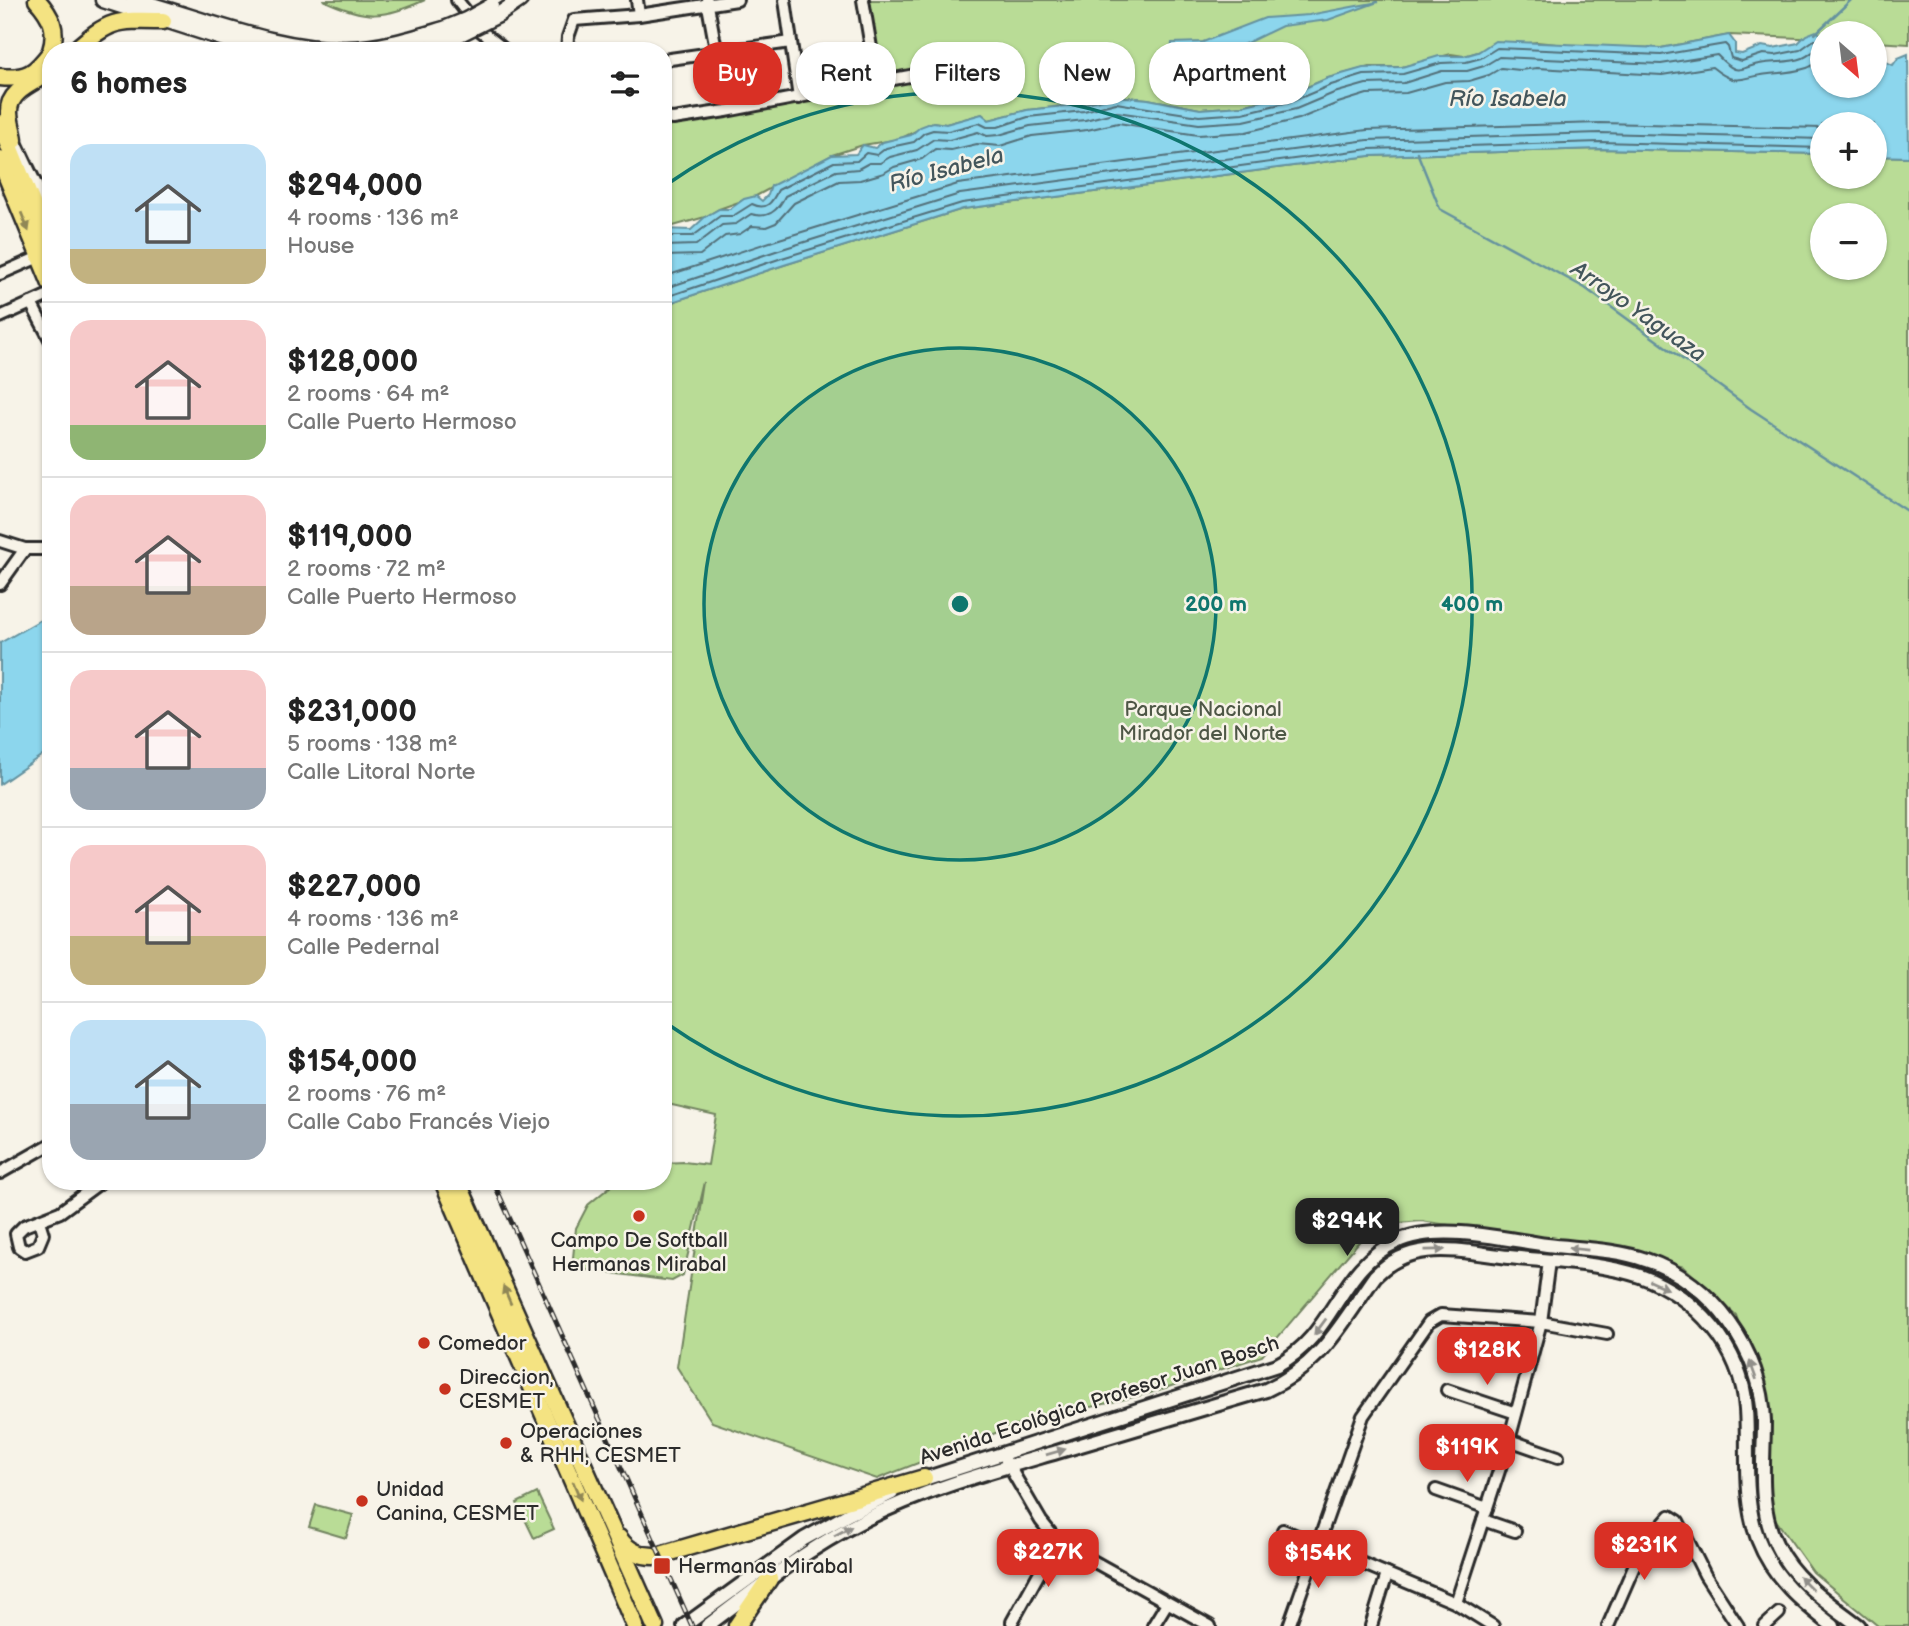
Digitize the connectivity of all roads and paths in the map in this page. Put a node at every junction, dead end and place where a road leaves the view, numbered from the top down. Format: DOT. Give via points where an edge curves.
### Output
graph roads {
  1 [pos="37,0"];
  2 [pos="103,0"];
  3 [pos="134,0"];
  4 [pos="457,0"];
  5 [pos="520,0"];
  6 [pos="637,0"];
  7 [pos="737,0"];
  8 [pos="785,0"];
  9 [pos="863,0"];
  10 [pos="707,2"];
  11 [pos="497,7"];
  12 [pos="639,15"];
  13 [pos="163,21"];
  14 [pos="438,41"];
  15 [pos="791,41"];
  16 [pos="54,42"];
  17 [pos="85,42"];
  18 [pos="232,42"];
  19 [pos="293,42"];
  20 [pos="396,42"];
  21 [pos="494,42"];
  22 [pos="568,42"];
  23 [pos="714,42"];
  24 [pos="782,42"];
  25 [pos="870,42"];
  26 [pos="693,55"];
  27 [pos="672,59"];
  28 [pos="42,61"];
  29 [pos="0,77"];
  30 [pos="42,77"];
  31 [pos="796,77"];
  32 [pos="796,98"];
  33 [pos="672,119"];
  34 [pos="0,124"];
  35 [pos="13,136"];
  36 [pos="0,160"];
  37 [pos="18,170"];
  38 [pos="42,197"];
  39 [pos="42,244"];
  40 [pos="42,247"];
  41 [pos="42,254"];
  42 [pos="0,274"];
  43 [pos="42,298"];
  44 [pos="31,303"];
  45 [pos="0,317"];
  46 [pos="42,324"];
  47 [pos="0,541"];
  48 [pos="25,549"];
  49 [pos="42,549"];
  50 [pos="0,584"];
  51 [pos="42,1149"];
  52 [pos="0,1173"];
  53 [pos="90,1190"];
  54 [pos="447,1190"];
  55 [pos="461,1190"];
  56 [pos="39,1221"];
  57 [pos="1549,1261"];
  58 [pos="1337,1302"];
  59 [pos="1353,1309"];
  60 [pos="1541,1322"];
  61 [pos="1607,1334"];
  62 [pos="1447,1390"];
  63 [pos="1517,1413"];
  64 [pos="1509,1440"];
  65 [pos="1000,1453"];
  66 [pos="1558,1457"];
  67 [pos="1009,1466"];
  68 [pos="924,1478"];
  69 [pos="1436,1490"];
  70 [pos="1487,1508"];
  71 [pos="606,1518"];
  72 [pos="1483,1520"];
  73 [pos="1283,1530"];
  74 [pos="1515,1531"];
  75 [pos="1057,1541"];
  76 [pos="1317,1544"];
  77 [pos="1387,1574"];
  78 [pos="769,1579"];
  79 [pos="1167,1603"];
  80 [pos="1456,1603"];
  81 [pos="1779,1613"];
  82 [pos="1012,1622"];
  83 [pos="635,1626"];
  84 [pos="655,1626"];
  85 [pos="684,1626"];
  86 [pos="707,1626"];
  87 [pos="737,1626"];
  88 [pos="1153,1626"];
  89 [pos="1210,1626"];
  90 [pos="1290,1626"];
  91 [pos="1371,1626"];
  92 [pos="1493,1626"];
  93 [pos="1608,1626"];
  94 [pos="1738,1626"];
  95 [pos="1765,1626"];
  96 [pos="1833,1626"];
  97 [pos="1859,1626"];
  1 -- 16 [label="main road" via="54,25"];
  2 -- 13 [label="main road"];
  3 -- 19 [label="main road"];
  4 -- 21 [label="street"];
  5 -- 11 [label="main road"];
  6 -- 12 [label="street"];
  7 -- 10 [label="street"];
  8 -- 15 [label="street"];
  9 -- 25 [label="street"];
  10 -- 12 [label="street"];
  10 -- 23 [label="street"];
  11 -- 14 [label="main road, bridge" via="466,20"];
  12 -- 22 [label="street" via="574,20"];
  13 -- 17 [label="main road" via="123,20 104,27"];
  13 -- 18 [label="main road"];
  14 -- 20 [label="main road" via="416,38"];
  15 -- 24 [label="street"];
  15 -- 31 [label="street"];
  26 -- 27 [label="street"];
  28 -- 29 [label="main road" via="30,74"];
  30 -- 35 [label="main road" via="9,104"];
  32 -- 33 [label="street"];
  34 -- 37 [label="main road"];
  35 -- 37 [label="main road"];
  35 -- 38 [label="street"];
  36 -- 40 [label="main road, one-way"];
  37 -- 39 [label="main road"];
  41 -- 42 [label="street"];
  43 -- 44 [label="street"];
  44 -- 45 [label="street"];
  44 -- 46 [label="street"];
  47 -- 48 [label="street"];
  48 -- 49 [label="street"];
  48 -- 50 [label="street"];
  51 -- 52 [label="street"];
  53 -- 56 [label="street" via="61,1212"];
  54 -- 83 [label="main road, one-way"];
  71 -- 55 [label="main road, one-way"];
  59 -- 57 [label="street, Avenida Ecológica Profesor Juan Bosch, one-way" via="1383,1267 1409,1253 1449,1250"];
  57 -- 60 [label="street"];
  57 -- 96 [label="street, Avenida Ecológica Profesor Juan Bosch, one-way" via="1601,1267 1646,1279 1675,1292 1709,1322 1723,1340 1742,1382 1747,1484 1758,1540 1788,1588"];
  58 -- 59 [label="street"];
  58 -- 65 [label="street, Avenida Ecológica Profesor Juan Bosch, one-way" via="1306,1346 1277,1365"];
  97 -- 58 [label="street, Avenida Ecológica Profesor Juan Bosch, one-way" via="1806,1585 1776,1544 1764,1506 1764,1420 1754,1372 1724,1314 1678,1275 1647,1260 1614,1252 1426,1234 1410,1236 1380,1251 1353,1276"];
  67 -- 59 [label="street, Avenida Ecológica Profesor Juan Bosch, one-way" via="1266,1390 1319,1355"];
  60 -- 61 [label="street"];
  60 -- 63 [label="street"];
  60 -- 76 [label="street" via="1441,1315 1429,1322 1365,1413"];
  62 -- 63 [label="street"];
  63 -- 64 [label="street"];
  64 -- 66 [label="street"];
  64 -- 70 [label="street"];
  65 -- 67 [label="street"];
  65 -- 68 [label="street, Avenida Ecológica Profesor Juan Bosch"];
  67 -- 75 [label="street"];
  78 -- 67 [label="street, Avenida Ecológica Profesor Juan Bosch, one-way" via="868,1518"];
  68 -- 71 [label="main road" via="657,1556 640,1555 624,1546"];
  68 -- 85 [label="street, Avenida Ecológica Profesor Juan Bosch" via="804,1539"];
  69 -- 70 [label="street"];
  70 -- 72 [label="street"];
  71 -- 84 [label="main road"];
  72 -- 74 [label="street"];
  72 -- 80 [label="street"];
  73 -- 76 [label="street"];
  75 -- 79 [label="street"];
  75 -- 82 [label="street"];
  76 -- 77 [label="street"];
  76 -- 90 [label="street"];
  77 -- 80 [label="street"];
  77 -- 91 [label="street"];
  78 -- 86 [label="street, Avenida Ecológica Profesor Juan Bosch"];
  78 -- 87 [label="main road"];
  79 -- 88 [label="street"];
  79 -- 89 [label="street"];
  80 -- 92 [label="street"];
  81 -- 95 [label="street"];
  93 -- 94 [label="street" via="1642,1548 1670,1516 1676,1518"];
}
